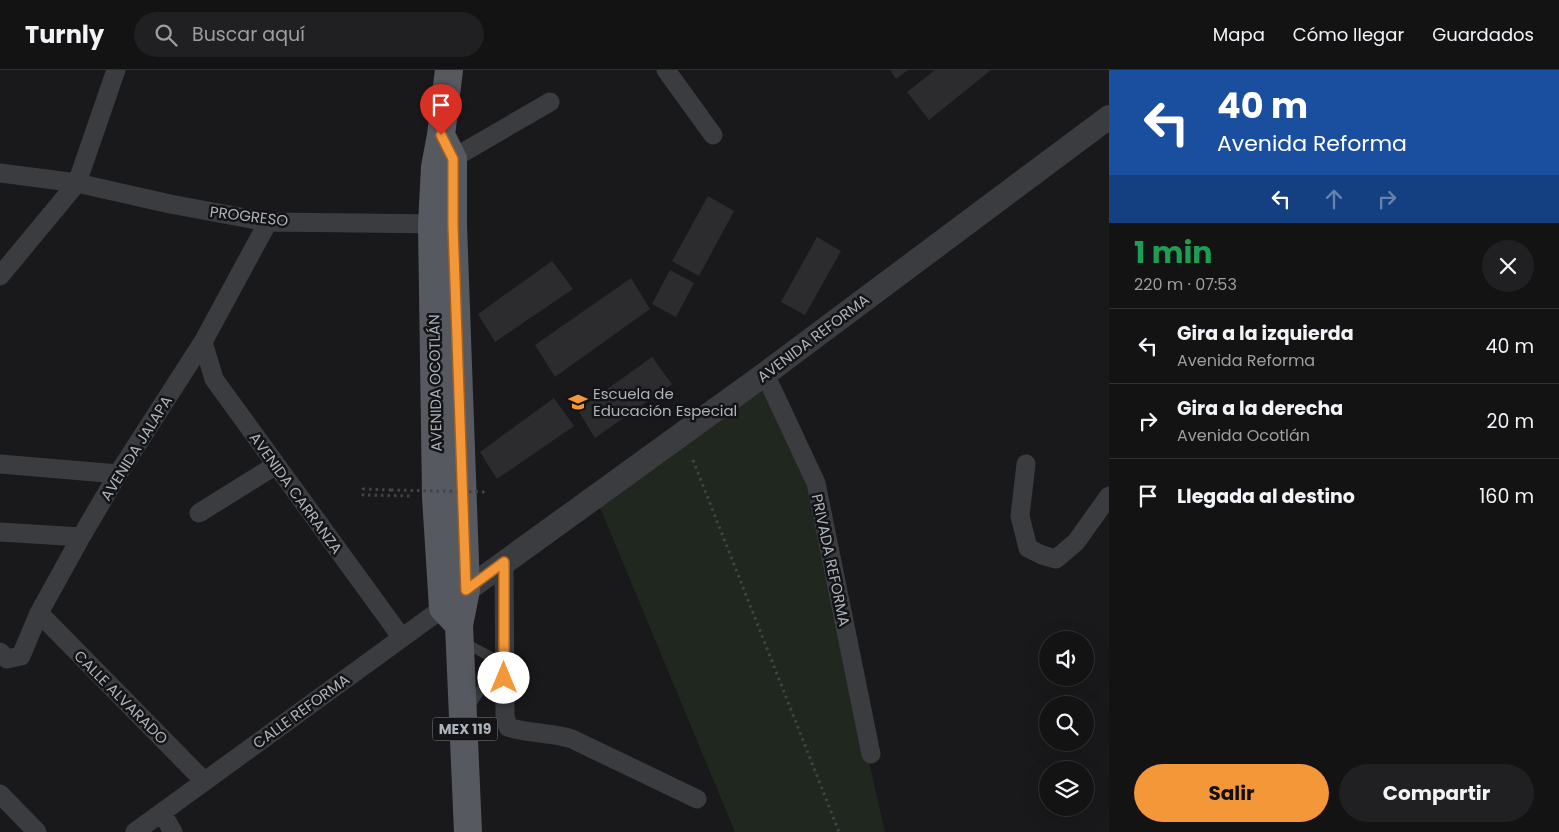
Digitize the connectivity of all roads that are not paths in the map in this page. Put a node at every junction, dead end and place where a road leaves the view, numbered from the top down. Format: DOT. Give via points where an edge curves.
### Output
graph roads {
  1 [pos="116,70"];
  2 [pos="449,70"];
  3 [pos="666,70"];
  4 [pos="550,102"];
  5 [pos="1109,117"];
  6 [pos="713,135"];
  7 [pos="443,154"];
  8 [pos="0,173"];
  9 [pos="77,184"];
  10 [pos="268,222"];
  11 [pos="443,224"];
  12 [pos="0,276"];
  13 [pos="203,342"];
  14 [pos="765,374"];
  15 [pos="0,464"];
  16 [pos="1026,464"];
  17 [pos="276,465"];
  18 [pos="118,474"];
  19 [pos="1109,496"];
  20 [pos="199,513"];
  21 [pos="0,532"];
  22 [pos="80,538"];
  23 [pos="504,562"];
  24 [pos="466,590"];
  25 [pos="38,613"];
  26 [pos="454,625"];
  27 [pos="402,638"];
  28 [pos="0,652"];
  29 [pos="871,754"];
  30 [pos="204,781"];
  31 [pos="0,794"];
  32 [pos="697,799"];
  33 [pos="162,813"];
  34 [pos="37,832"];
  35 [pos="135,832"];
  36 [pos="173,832"];
  37 [pos="468,832"];
  1 -- 9 [label="street"];
  2 -- 7 [label="main road, AVENIDA OCOTLÁN / MEX 119"];
  3 -- 6 [label="street"];
  4 -- 7 [label="street"];
  5 -- 14 [label="street, AVENIDA REFORMA"];
  7 -- 11 [label="main road, AVENIDA OCOTLÁN / MEX 119"];
  8 -- 9 [label="street, PROGRESO"];
  9 -- 10 [label="street, PROGRESO"];
  9 -- 12 [label="street"];
  10 -- 11 [label="street, PROGRESO"];
  10 -- 13 [label="street, AVENIDA JALAPA"];
  11 -- 24 [label="main road, AVENIDA OCOTLÁN / MEX 119"];
  11 -- 26 [label="main road, AVENIDA OCOTLÁN / MEX 119" via="436,497"];
  13 -- 17 [label="street, AVENIDA CARRANZA" via="214,380"];
  13 -- 18 [label="street, AVENIDA JALAPA"];
  14 -- 23 [label="street, AVENIDA REFORMA"];
  14 -- 29 [label="street, PRIVADA REFORMA" via="816,483"];
  15 -- 18 [label="street"];
  16 -- 19 [label="street" via="1020,516 1028,548 1042,555 1056,559 1076,542"];
  17 -- 20 [label="street"];
  17 -- 27 [label="street, AVENIDA CARRANZA"];
  18 -- 22 [label="street, AVENIDA JALAPA"];
  21 -- 22 [label="street"];
  22 -- 25 [label="street, AVENIDA JALAPA"];
  23 -- 24 [label="street, AVENIDA REFORMA"];
  23 -- 32 [label="street" via="505,716 508,727 572,738"];
  24 -- 26 [label="main road, AVENIDA OCOTLÁN / MEX 119"];
  25 -- 28 [label="street, AVENIDA JALAPA" via="21,656 8,659"];
  25 -- 30 [label="street, CALLE ALVARADO"];
  26 -- 27 [label="street, CALLE REFORMA"];
  26 -- 37 [label="main road, AVENIDA OCOTLÁN / MEX 119" via="464,714"];
  27 -- 30 [label="street, CALLE REFORMA"];
  30 -- 33 [label="street, CALLE REFORMA"];
  31 -- 34 [label="street"];
  33 -- 35 [label="street, CALLE REFORMA"];
  33 -- 36 [label="street"];
}
